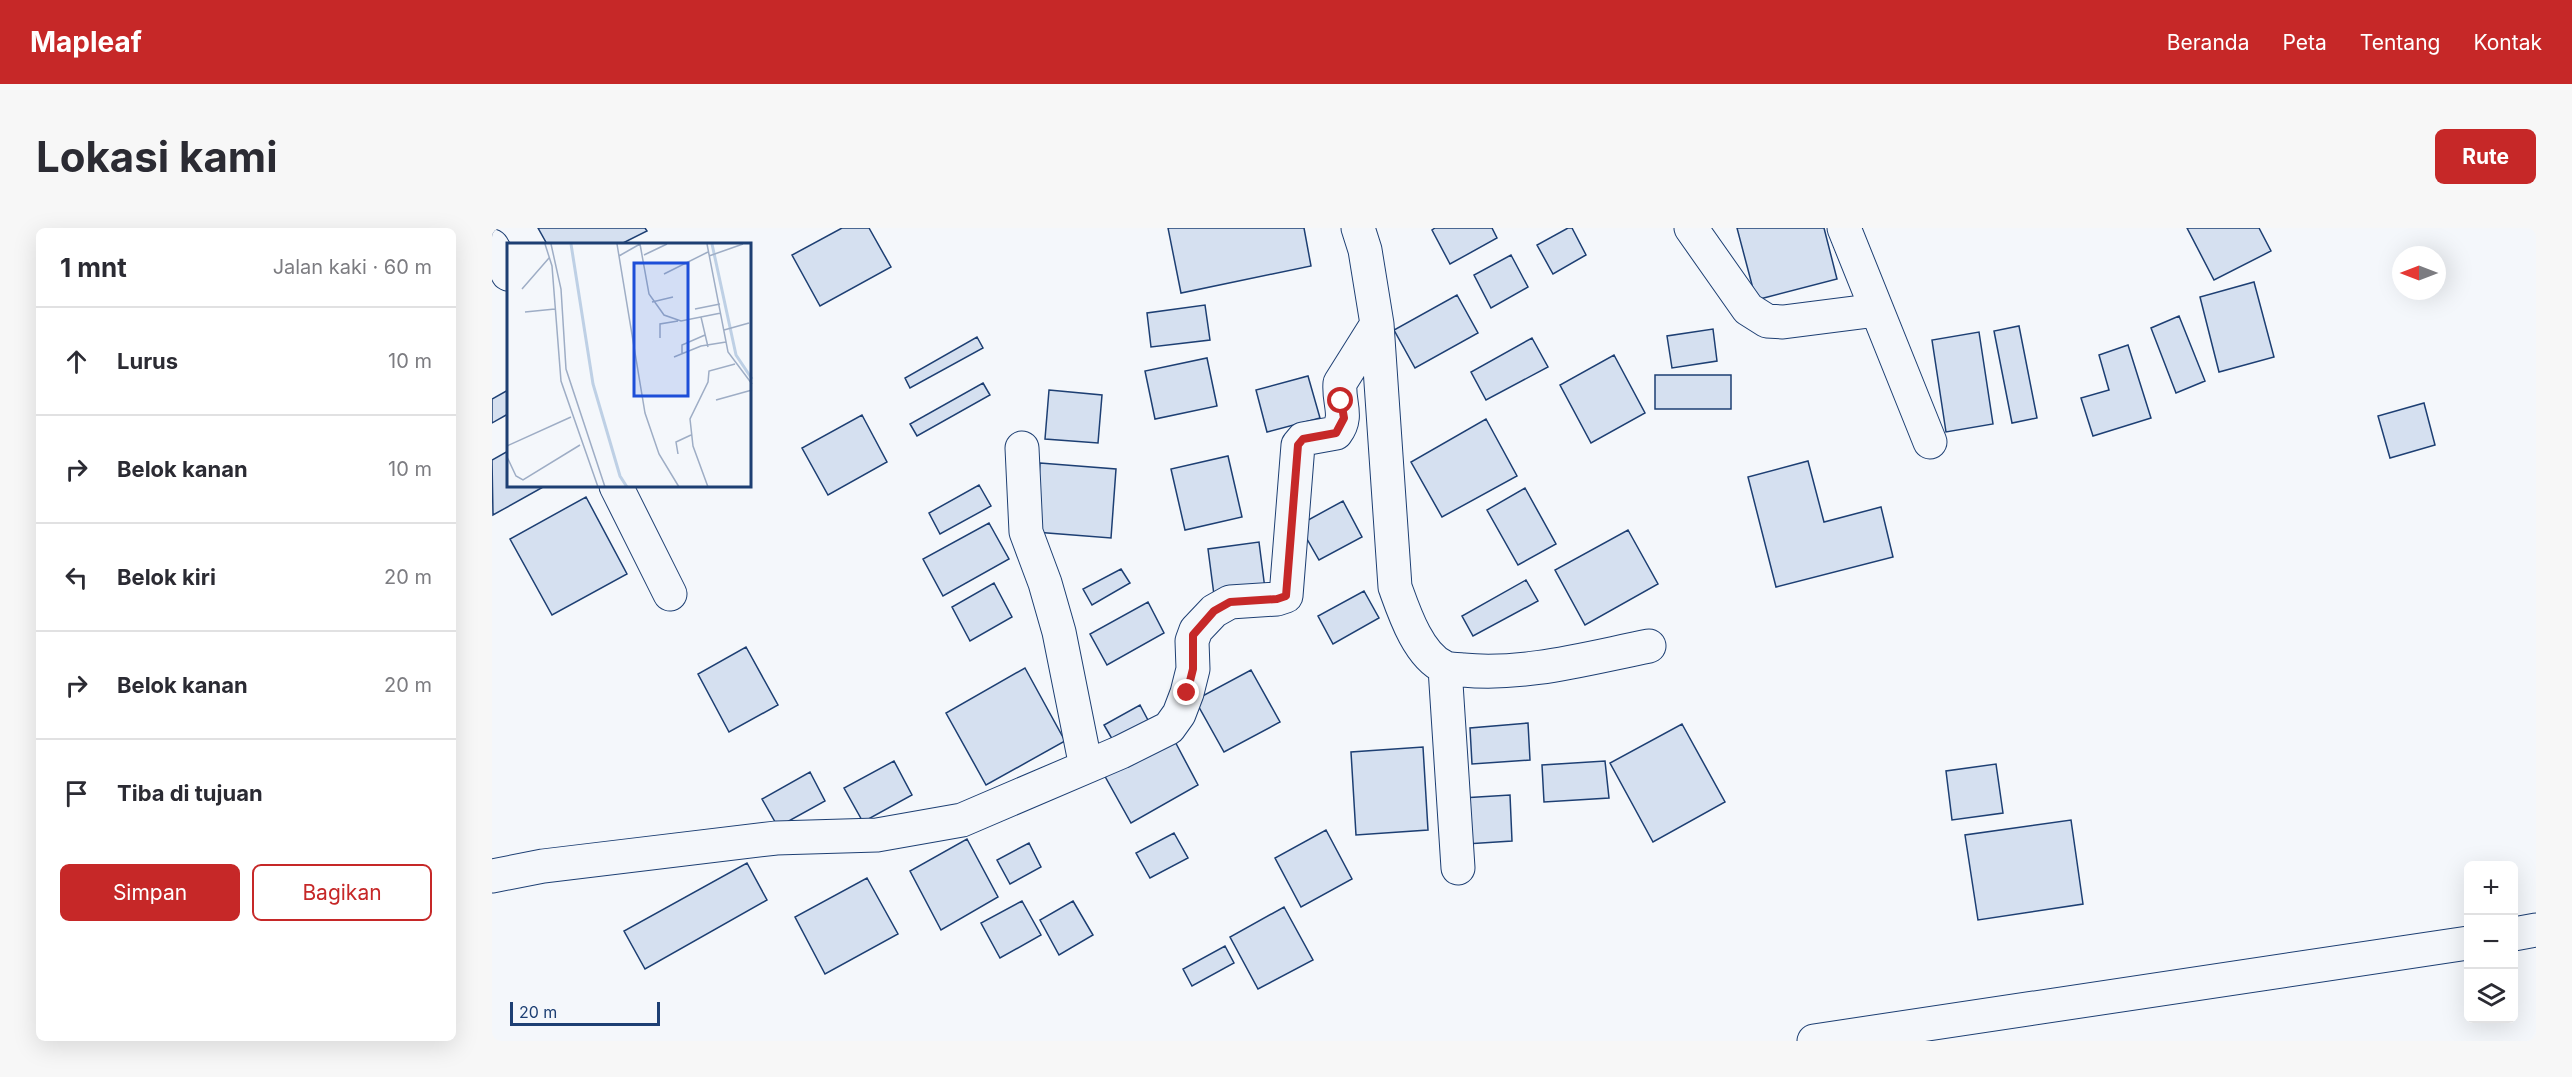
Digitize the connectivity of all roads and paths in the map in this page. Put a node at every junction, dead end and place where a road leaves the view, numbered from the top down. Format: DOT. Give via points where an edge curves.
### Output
graph roads {
  1 [pos="1358,228"];
  2 [pos="1691,228"];
  3 [pos="1844,228"];
  4 [pos="492,246"];
  5 [pos="507,272"];
  6 [pos="1877,310"];
  7 [pos="1377,324"];
  8 [pos="1930,442"];
  9 [pos="1022,448"];
  10 [pos="617,488"];
  11 [pos="670,594"];
  12 [pos="1648,646"];
  13 [pos="1445,668"];
  14 [pos="1086,767"];
  15 [pos="1458,868"];
  16 [pos="492,876"];
  17 [pos="2536,930"];
  18 [pos="2518,933"];
  19 [pos="2464,944"];
  20 [pos="1814,1041"];
  1 -- 7 [label="street"];
  2 -- 6 [label="street" via="1748,309 1767,321"];
  3 -- 6 [label="street"];
  4 -- 5 [label="street"];
  6 -- 8 [label="street"];
  7 -- 13 [label="street" via="1395,587 1409,627 1430,656"];
  7 -- 14 [label="street" via="1340,383 1342,424 1336,433 1303,439 1298,445 1286,596 1230,602 1214,611 1193,635 1193,669 1175,722"];
  9 -- 14 [label="street" via="1026,532 1059,632"];
  10 -- 11 [label="street"];
  12 -- 13 [label="street" via="1519,670"];
  13 -- 15 [label="street"];
  14 -- 16 [label="street" via="962,820 877,835 776,838 543,866"];
  17 -- 18 [label="street"];
  19 -- 20 [label="street"];
}
